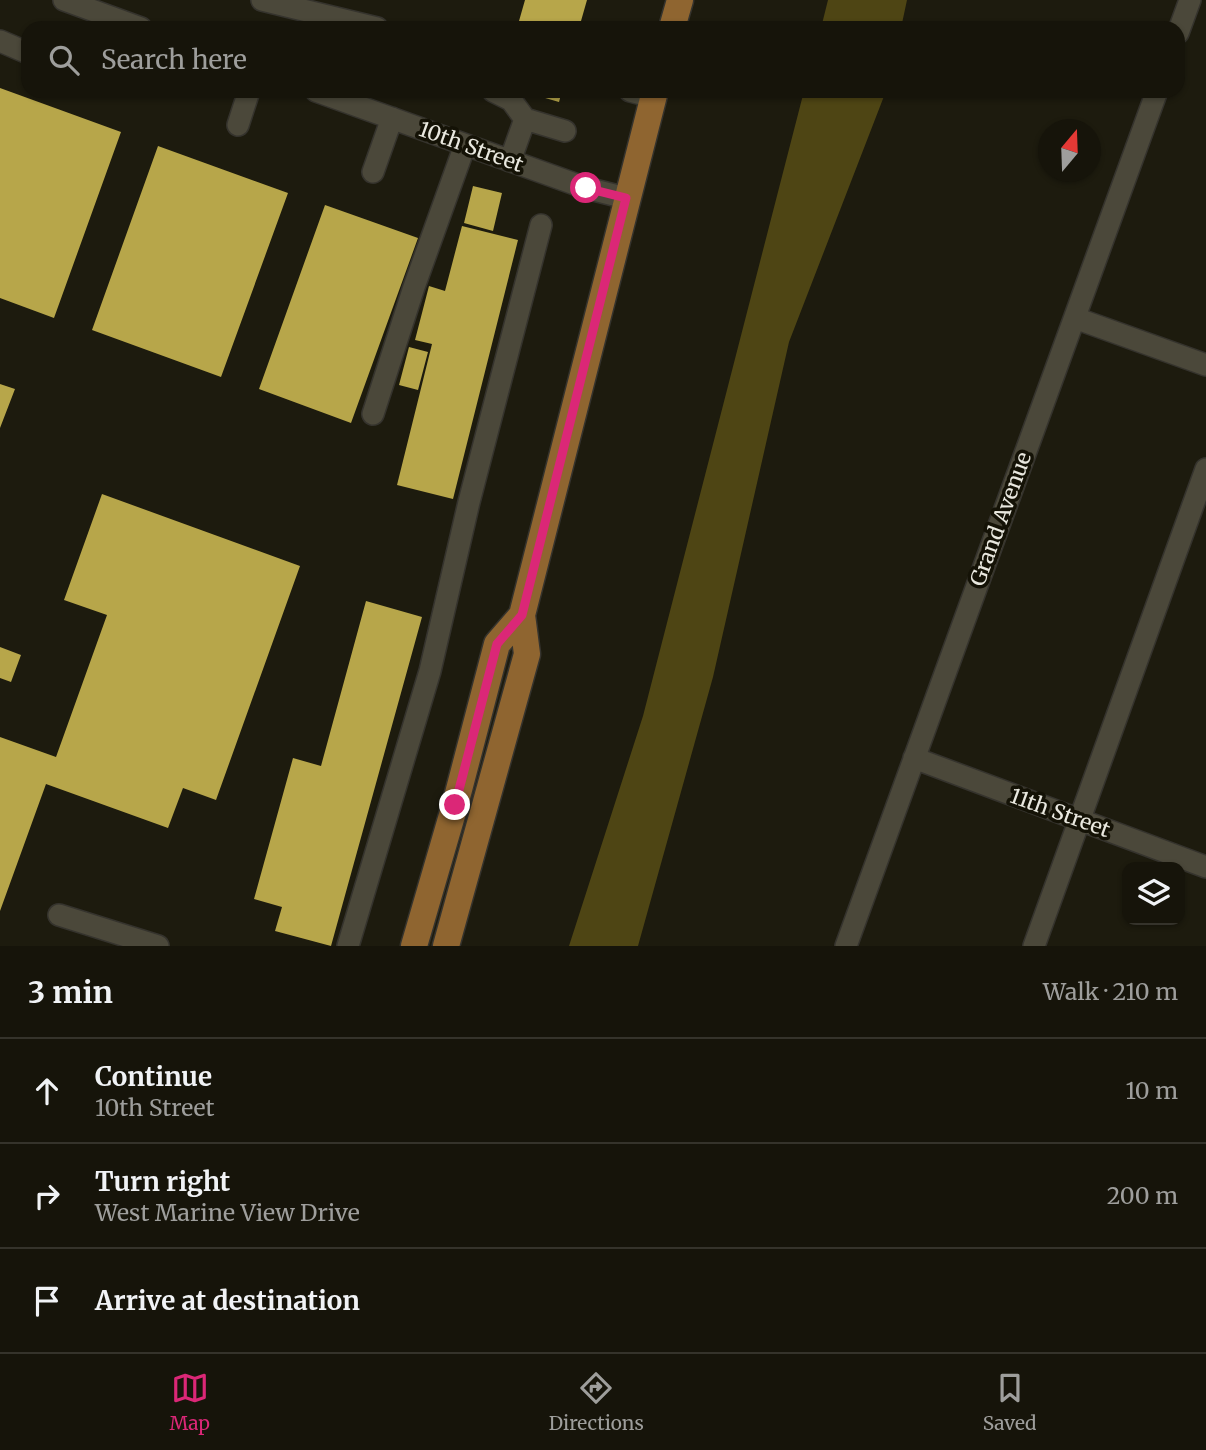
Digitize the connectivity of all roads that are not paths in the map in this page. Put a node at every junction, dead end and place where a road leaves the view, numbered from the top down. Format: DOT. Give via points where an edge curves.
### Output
graph roads {
  1 [pos="64,0"];
  2 [pos="262,0"];
  3 [pos="680,0"];
  4 [pos="1190,0"];
  5 [pos="122,21"];
  6 [pos="348,21"];
  7 [pos="674,21"];
  8 [pos="1182,21"];
  9 [pos="0,41"];
  10 [pos="21,50"];
  11 [pos="247,98"];
  12 [pos="335,98"];
  13 [pos="507,98"];
  14 [pos="645,98"];
  15 [pos="1154,98"];
  16 [pos="391,118"];
  17 [pos="525,119"];
  18 [pos="237,125"];
  19 [pos="565,131"];
  20 [pos="465,145"];
  21 [pos="510,161"];
  22 [pos="373,173"];
  23 [pos="626,198"];
  24 [pos="541,225"];
  25 [pos="1075,318"];
  26 [pos="1206,365"];
  27 [pos="373,414"];
  28 [pos="1206,469"];
  29 [pos="522,615"];
  30 [pos="914,758"];
  31 [pos="1080,820"];
  32 [pos="1206,867"];
  33 [pos="59,915"];
  34 [pos="158,946"];
  35 [pos="348,946"];
  36 [pos="414,946"];
  37 [pos="446,946"];
  38 [pos="846,946"];
  39 [pos="1034,946"];
  1 -- 5 [label="street"];
  2 -- 6 [label="street"];
  3 -- 7 [label="main road"];
  4 -- 8 [label="street"];
  9 -- 10 [label="street"];
  11 -- 18 [label="street"];
  12 -- 16 [label="street, 10th Street"];
  13 -- 17 [label="street"];
  14 -- 23 [label="main road"];
  15 -- 25 [label="street, Grand Avenue"];
  16 -- 20 [label="street, 10th Street"];
  16 -- 22 [label="street"];
  17 -- 19 [label="street"];
  17 -- 21 [label="street"];
  20 -- 21 [label="street, 10th Street"];
  20 -- 27 [label="street"];
  21 -- 23 [label="street, 10th Street"];
  23 -- 29 [label="main road"];
  24 -- 35 [label="street" via="430,671"];
  25 -- 26 [label="street"];
  25 -- 30 [label="street, Grand Avenue"];
  28 -- 31 [label="street"];
  29 -- 36 [label="main road" via="497,644"];
  29 -- 37 [label="main road" via="527,654"];
  30 -- 31 [label="street, 11th Street"];
  30 -- 38 [label="street, Grand Avenue"];
  31 -- 32 [label="street, 11th Street"];
  31 -- 39 [label="street"];
  33 -- 34 [label="street"];
}
